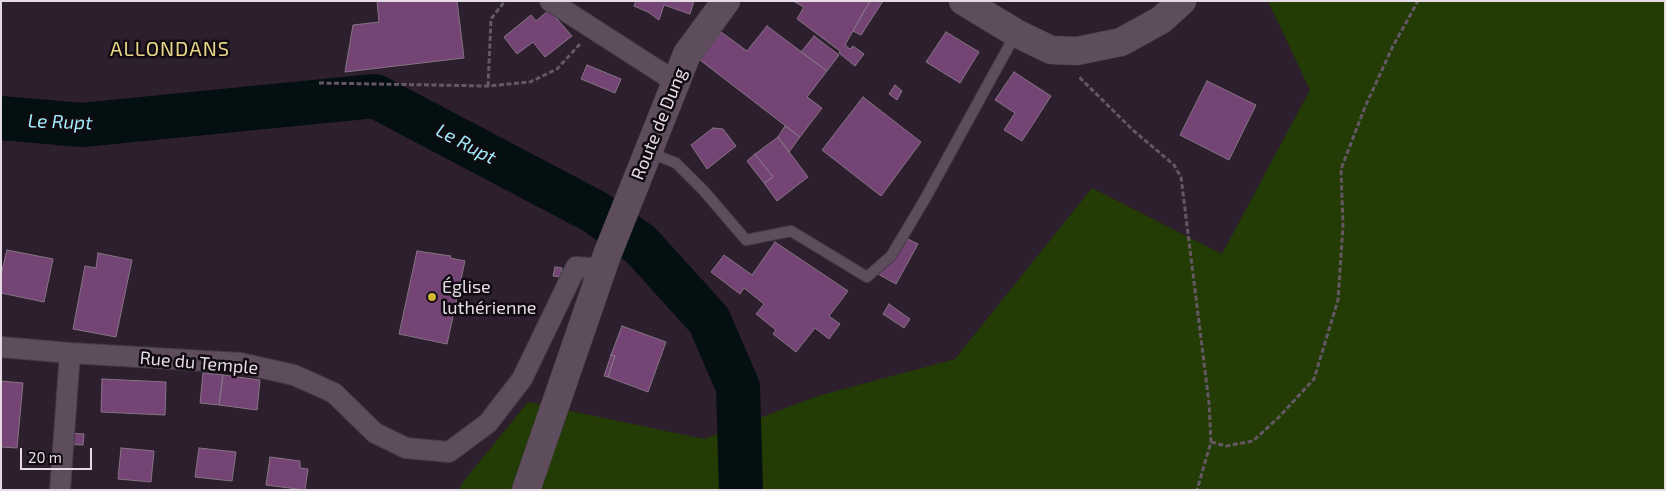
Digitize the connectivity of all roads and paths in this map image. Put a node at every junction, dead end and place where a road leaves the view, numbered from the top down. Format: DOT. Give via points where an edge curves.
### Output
graph roads {
  1 [pos="505,1"];
  2 [pos="550,1"];
  3 [pos="726,1"];
  4 [pos="963,1"];
  5 [pos="1182,1"];
  6 [pos="1418,1"];
  7 [pos="592,28"];
  8 [pos="1016,33"];
  9 [pos="1077,51"];
  10 [pos="676,82"];
  11 [pos="319,83"];
  12 [pos="488,86"];
  13 [pos="647,152"];
  14 [pos="605,262"];
  15 [pos="1,347"];
  16 [pos="70,353"];
  17 [pos="1211,442"];
  18 [pos="60,490"];
  19 [pos="526,490"];
  20 [pos="1197,490"];
  1 -- 12 [label="path" via="491,19"];
  2 -- 7 [label="street"];
  3 -- 10 [label="main road, Route de Dung" via="688,54"];
  4 -- 8 [label="main road"];
  5 -- 9 [label="main road" via="1161,20 1121,42"];
  6 -- 17 [label="path" via="1392,48 1341,169 1343,226 1338,300 1314,380 1253,441 1226,446"];
  7 -- 10 [label="street"];
  7 -- 12 [label="path" via="557,68 530,82"];
  8 -- 9 [label="main road" via="1051,50"];
  8 -- 13 [label="lane" via="891,256 866,276 791,232 746,240 704,190 676,163"];
  9 -- 17 [label="path" via="1081,80 1174,165 1181,177"];
  10 -- 13 [label="main road, Route de Dung"];
  11 -- 12 [label="path"];
  13 -- 14 [label="main road, Route de Dung"];
  14 -- 16 [label="street, Rue du Temple" via="576,267 522,379 488,423 449,452 406,448 375,433 334,393 294,375 240,363"];
  14 -- 19 [label="main road, Route de Dung"];
  15 -- 16 [label="street, Rue du Temple"];
  16 -- 18 [label="street"];
  17 -- 20 [label="path"];
}
